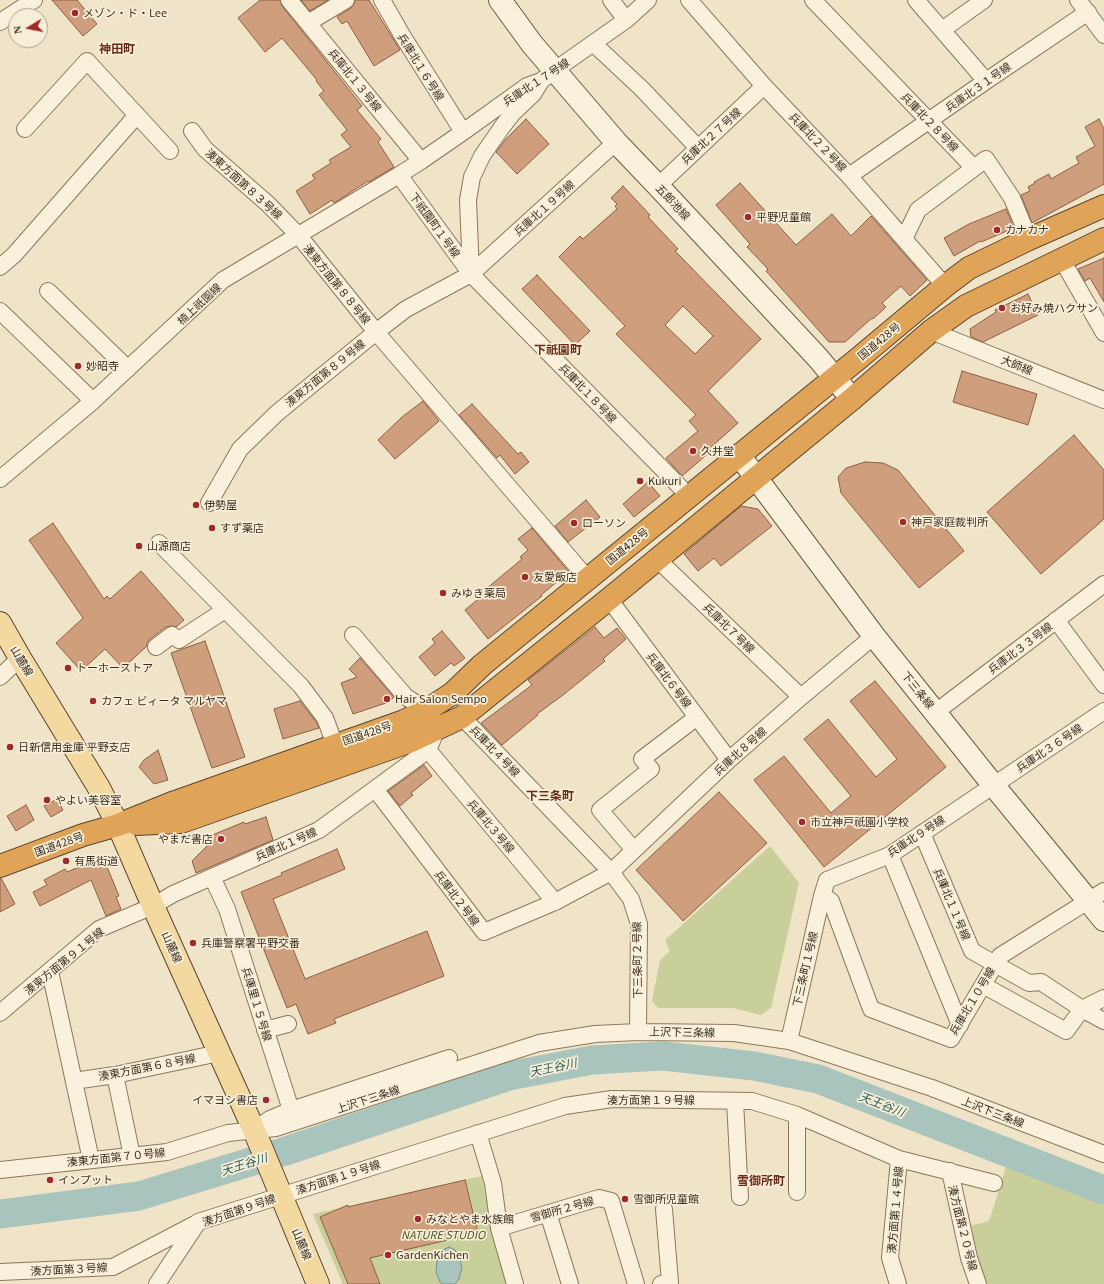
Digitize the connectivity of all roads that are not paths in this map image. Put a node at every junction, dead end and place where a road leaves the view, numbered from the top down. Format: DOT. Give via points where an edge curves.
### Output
graph roads {
  1 [pos="34,0"];
  2 [pos="289,0"];
  3 [pos="346,0"];
  4 [pos="382,0"];
  5 [pos="500,0"];
  6 [pos="610,0"];
  7 [pos="648,0"];
  8 [pos="689,0"];
  9 [pos="813,0"];
  10 [pos="916,0"];
  11 [pos="984,0"];
  12 [pos="1083,6"];
  13 [pos="626,20"];
  14 [pos="0,22"];
  15 [pos="308,23"];
  16 [pos="942,30"];
  17 [pos="1104,35"];
  18 [pos="594,44"];
  19 [pos="548,75"];
  20 [pos="986,80"];
  21 [pos="764,86"];
  22 [pos="137,115"];
  23 [pos="929,121"];
  24 [pos="25,130"];
  25 [pos="192,131"];
  26 [pos="463,132"];
  27 [pos="616,142"];
  28 [pos="698,148"];
  29 [pos="170,151"];
  30 [pos="421,161"];
  31 [pos="974,168"];
  32 [pos="399,175"];
  33 [pos="849,176"];
  34 [pos="658,186"];
  35 [pos="1104,206"];
  36 [pos="299,236"];
  37 [pos="904,239"];
  38 [pos="1029,239"];
  39 [pos="1104,239"];
  40 [pos="1062,260"];
  41 [pos="0,267"];
  42 [pos="471,274"];
  43 [pos="945,286"];
  44 [pos="48,291"];
  45 [pos="0,311"];
  46 [pos="931,331"];
  47 [pos="376,332"];
  48 [pos="1104,333"];
  49 [pos="128,369"];
  50 [pos="834,378"];
  51 [pos="852,399"];
  52 [pos="1104,400"];
  53 [pos="93,401"];
  54 [pos="739,456"];
  55 [pos="756,478"];
  56 [pos="0,479"];
  57 [pos="689,496"];
  58 [pos="208,503"];
  59 [pos="159,543"];
  60 [pos="657,559"];
  61 [pos="587,578"];
  62 [pos="1104,584"];
  63 [pos="609,599"];
  64 [pos="225,610"];
  65 [pos="1056,620"];
  66 [pos="0,623"];
  67 [pos="353,635"];
  68 [pos="874,636"];
  69 [pos="156,647"];
  70 [pos="20,658"];
  71 [pos="0,677"];
  72 [pos="1104,685"];
  73 [pos="801,697"];
  74 [pos="1104,711"];
  75 [pos="936,712"];
  76 [pos="462,717"];
  77 [pos="697,717"];
  78 [pos="432,720"];
  79 [pos="335,745"];
  80 [pos="428,750"];
  81 [pos="730,760"];
  82 [pos="994,786"];
  83 [pos="375,789"];
  84 [pos="118,825"];
  85 [pos="922,833"];
  86 [pos="634,850"];
  87 [pos="890,855"];
  88 [pos="0,866"];
  89 [pos="611,872"];
  90 [pos="212,877"];
  91 [pos="822,896"];
  92 [pos="1096,896"];
  93 [pos="555,902"];
  94 [pos="153,906"];
  95 [pos="1104,920"];
  96 [pos="994,964"];
  97 [pos="50,971"];
  98 [pos="983,985"];
  99 [pos="1104,998"];
  100 [pos="1082,1009"];
  101 [pos="0,1013"];
  102 [pos="1104,1021"];
  103 [pos="288,1024"];
  104 [pos="960,1025"];
  105 [pos="265,1030"];
  106 [pos="638,1032"];
  107 [pos="789,1041"];
  108 [pos="219,1052"];
  109 [pos="449,1058"];
  110 [pos="114,1075"];
  111 [pos="74,1081"];
  112 [pos="735,1101"];
  113 [pos="290,1110"];
  114 [pos="797,1115"];
  115 [pos="478,1133"];
  116 [pos="258,1139"];
  117 [pos="1104,1154"];
  118 [pos="132,1156"];
  119 [pos="899,1159"];
  120 [pos="91,1160"];
  121 [pos="0,1170"];
  122 [pos="950,1171"];
  123 [pos="994,1182"];
  124 [pos="277,1186"];
  125 [pos="797,1192"];
  126 [pos="740,1197"];
  127 [pos="664,1209"];
  128 [pos="548,1213"];
  129 [pos="198,1222"];
  130 [pos="499,1228"];
  131 [pos="0,1272"];
  132 [pos="667,1283"];
  133 [pos="157,1284"];
  134 [pos="318,1284"];
  135 [pos="515,1284"];
  136 [pos="570,1284"];
  137 [pos="636,1284"];
  138 [pos="898,1284"];
  139 [pos="978,1284"];
  1 -- 14 [label="street"];
  2 -- 15 [label="street, 兵庫北１３号線"];
  3 -- 15 [label="street"];
  4 -- 26 [label="street, 兵庫北１６号線"];
  5 -- 19 [label="street, 五郎池線" via="532,44"];
  6 -- 13 [label="street"];
  7 -- 13 [label="street, 兵庫北１７号線"];
  8 -- 21 [label="street, 兵庫北２２号線"];
  9 -- 23 [label="street, 兵庫北２８号線"];
  10 -- 16 [label="street"];
  11 -- 16 [label="street"];
  12 -- 17 [label="street"];
  12 -- 20 [label="street, 兵庫北３１号線"];
  13 -- 18 [label="street, 兵庫北１７号線"];
  15 -- 30 [label="street, 兵庫北１３号線"];
  16 -- 20 [label="street"];
  18 -- 19 [label="street, 兵庫北１７号線"];
  18 -- 28 [label="street" via="642,89"];
  19 -- 26 [label="street, 兵庫北１７号線" via="527,86"];
  19 -- 27 [label="street, 五郎池線"];
  19 -- 42 [label="street" via="494,138 472,177 468,200"];
  20 -- 23 [label="street, 兵庫北３１号線"];
  21 -- 28 [label="street, 兵庫北２７号線"];
  21 -- 33 [label="street, 兵庫北２２号線"];
  22 -- 24 [label="street" via="87,61"];
  22 -- 29 [label="street"];
  22 -- 41 [label="street" via="14,255"];
  23 -- 31 [label="street, 兵庫北２８号線"];
  23 -- 33 [label="street, 兵庫北３１号線"];
  25 -- 36 [label="street, 湊東方面第８３号線" via="205,149 268,204"];
  26 -- 30 [label="street, 兵庫北１７号線"];
  27 -- 34 [label="street, 五郎池線"];
  27 -- 42 [label="street, 兵庫北１９号線"];
  28 -- 34 [label="street, 兵庫北２７号線"];
  30 -- 32 [label="street, 楠上祇園線"];
  31 -- 37 [label="street" via="918,210"];
  31 -- 38 [label="street" via="986,159 1012,198"];
  32 -- 36 [label="street, 楠上祇園線"];
  32 -- 42 [label="street, 下祇園町１号線"];
  33 -- 37 [label="street, 兵庫北２２号線"];
  34 -- 50 [label="street, 五郎池線"];
  35 -- 38 [label="highway, 国道428号"];
  36 -- 47 [label="street, 湊東方面第８８号線"];
  36 -- 49 [label="street, 楠上祇園線" via="223,280"];
  37 -- 43 [label="street, 兵庫北２２号線"];
  38 -- 43 [label="highway, 国道428号" via="969,268"];
  39 -- 40 [label="highway, 国道428号"];
  40 -- 46 [label="highway, 国道428号" via="966,306"];
  40 -- 48 [label="street"];
  42 -- 47 [label="street, 湊東方面第８９号線" via="406,309"];
  42 -- 57 [label="street, 兵庫北１８号線"];
  43 -- 50 [label="highway, 国道428号"];
  44 -- 49 [label="street"];
  45 -- 53 [label="street"];
  46 -- 51 [label="highway, 国道428号"];
  46 -- 52 [label="street, 大師線"];
  47 -- 58 [label="street, 湊東方面第８９号線" via="277,412 240,448"];
  47 -- 61 [label="street, 湊東方面第８８号線"];
  49 -- 53 [label="street, 楠上祇園線"];
  50 -- 51 [label="street, 五郎池線"];
  50 -- 54 [label="highway, 国道428号"];
  51 -- 55 [label="highway, 国道428号"];
  53 -- 56 [label="street, 楠上祇園線"];
  54 -- 55 [label="street, 下三条線"];
  54 -- 57 [label="highway, 国道428号"];
  55 -- 60 [label="highway, 国道428号"];
  55 -- 68 [label="street, 下三条線"];
  57 -- 61 [label="highway, 国道428号"];
  59 -- 64 [label="street"];
  60 -- 63 [label="highway, 国道428号"];
  60 -- 73 [label="street, 兵庫北７号線"];
  61 -- 78 [label="highway, 国道428号" via="482,664"];
  62 -- 65 [label="street, 兵庫北３３号線"];
  63 -- 76 [label="highway, 国道428号"];
  63 -- 77 [label="street, 兵庫北６号線"];
  64 -- 69 [label="street" via="179,640 172,635"];
  64 -- 79 [label="street" via="301,686 325,718"];
  65 -- 72 [label="street"];
  65 -- 75 [label="street, 兵庫北３３号線"];
  66 -- 70 [label="main road, 山麓線"];
  67 -- 78 [label="street" via="406,697"];
  68 -- 73 [label="street, 兵庫北８号線"];
  68 -- 75 [label="street, 下三条線"];
  70 -- 71 [label="street"];
  70 -- 84 [label="main road, 山麓線" via="100,788"];
  73 -- 81 [label="street, 兵庫北８号線"];
  74 -- 82 [label="street, 兵庫北３６号線"];
  75 -- 82 [label="street, 下三条線"];
  76 -- 78 [label="highway, 国道428号"];
  76 -- 89 [label="street, 兵庫北４号線"];
  77 -- 81 [label="street, 兵庫北６号線"];
  77 -- 86 [label="street" via="642,759 651,770 600,810"];
  78 -- 79 [label="highway, 国道428号" via="404,720"];
  78 -- 80 [label="street"];
  78 -- 84 [label="highway, 国道428号" via="411,741 181,822"];
  79 -- 84 [label="highway, 国道428号"];
  80 -- 83 [label="street, 兵庫北１号線"];
  80 -- 93 [label="street, 兵庫北３号線"];
  81 -- 86 [label="street, 兵庫北８号線"];
  82 -- 85 [label="street, 兵庫北９号線"];
  82 -- 92 [label="street, 下三条線"];
  83 -- 90 [label="street, 兵庫北１号線" via="319,830"];
  83 -- 93 [label="street, 兵庫北２号線" via="484,932"];
  84 -- 88 [label="highway, 国道428号" via="83,835"];
  84 -- 94 [label="main road, 山麓線"];
  85 -- 87 [label="street, 兵庫北９号線"];
  85 -- 96 [label="street, 兵庫北１１号線" via="972,952"];
  86 -- 89 [label="street, 兵庫北８号線"];
  87 -- 91 [label="street, 兵庫北９号線" via="827,880"];
  87 -- 104 [label="street"];
  89 -- 93 [label="street, 兵庫北２号線"];
  89 -- 106 [label="street, 下三条町２号線" via="632,899 639,924"];
  90 -- 94 [label="street, 兵庫北１号線"];
  90 -- 105 [label="street, 兵庫里１５号線" via="227,908"];
  91 -- 104 [label="street, 兵庫北１０号線" via="830,901 871,1009 951,1039"];
  91 -- 107 [label="street, 下三条町１号線"];
  92 -- 95 [label="street, 下三条線"];
  92 -- 96 [label="street, 兵庫北１０号線" via="1000,956"];
  94 -- 97 [label="street, 湊東方面第９１号線" via="99,930"];
  94 -- 108 [label="main road, 山麓線"];
  96 -- 98 [label="street, 兵庫北１０号線"];
  96 -- 100 [label="street, 兵庫北１１号線" via="1029,983 1040,982"];
  97 -- 101 [label="street, 湊東方面第９１号線"];
  97 -- 111 [label="street"];
  98 -- 100 [label="street" via="1066,1031"];
  98 -- 104 [label="street, 兵庫北１０号線"];
  99 -- 100 [label="street"];
  100 -- 102 [label="street, 兵庫北１１号線"];
  103 -- 105 [label="street"];
  105 -- 113 [label="street, 兵庫里１５号線"];
  106 -- 107 [label="street, 上沢下三条線" via="734,1033"];
  106 -- 116 [label="street, 上沢下三条線" via="595,1034 539,1043 276,1128"];
  107 -- 117 [label="street, 上沢下三条線" via="932,1088"];
  108 -- 110 [label="street, 湊東方面第６８号線"];
  108 -- 116 [label="main road, 山麓線"];
  109 -- 113 [label="street"];
  110 -- 111 [label="street, 湊東方面第６８号線"];
  110 -- 118 [label="street"];
  111 -- 120 [label="street"];
  112 -- 114 [label="street, 湊方面第１９号線" via="752,1101"];
  112 -- 115 [label="street, 湊方面第１９号線" via="612,1099 565,1106"];
  112 -- 126 [label="street"];
  113 -- 116 [label="street" via="270,1119"];
  114 -- 119 [label="street, 湊方面第１９号線"];
  114 -- 125 [label="street"];
  115 -- 124 [label="street, 湊方面第１９号線"];
  115 -- 130 [label="street" via="493,1183"];
  116 -- 118 [label="street, 湊東方面第７０号線" via="228,1133 167,1152"];
  116 -- 124 [label="main road, 山麓線"];
  118 -- 120 [label="street, 湊東方面第７０号線"];
  119 -- 122 [label="street, 湊方面第１９号線"];
  119 -- 138 [label="street, 湊方面第１４号線" via="890,1258"];
  120 -- 121 [label="street, 湊東方面第７０号線"];
  122 -- 123 [label="street, 湊方面第１９号線"];
  122 -- 139 [label="street, 湊方面第２０号線" via="969,1258"];
  124 -- 129 [label="street, 湊方面第９号線"];
  124 -- 134 [label="main road, 山麓線"];
  127 -- 132 [label="street"];
  128 -- 130 [label="street, 雪御所２号線"];
  128 -- 136 [label="street"];
  128 -- 137 [label="street, 雪御所２号線" via="599,1198 611,1201"];
  129 -- 131 [label="street, 湊方面第３号線" via="113,1267"];
  129 -- 133 [label="street, 湊方面第９号線"];
  130 -- 135 [label="street"];
}
